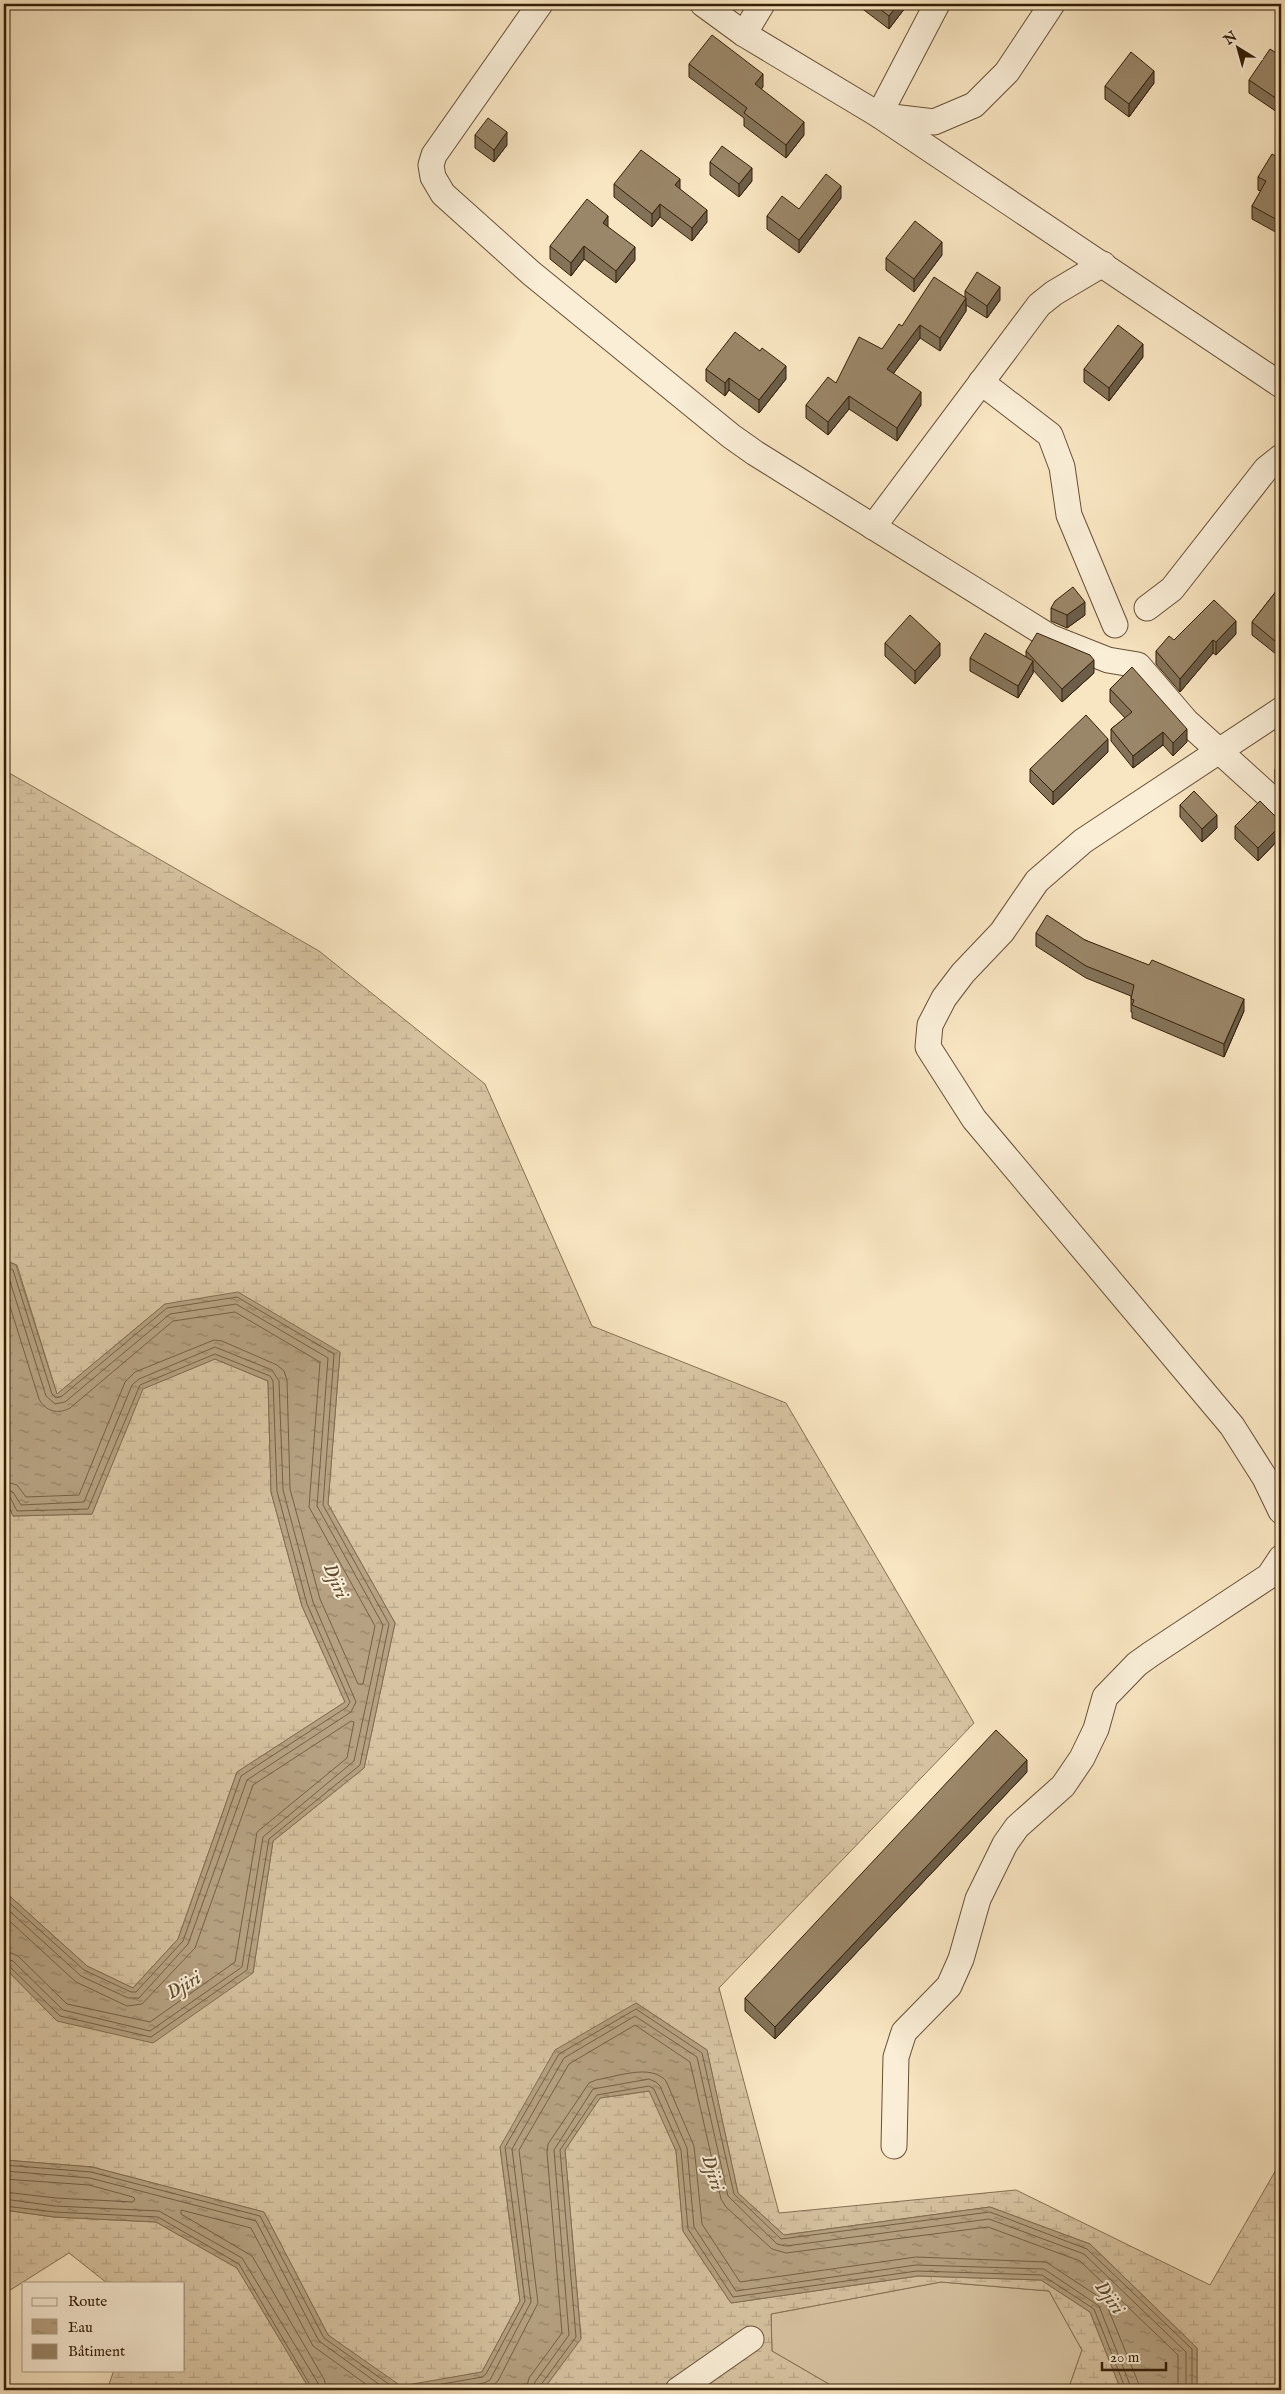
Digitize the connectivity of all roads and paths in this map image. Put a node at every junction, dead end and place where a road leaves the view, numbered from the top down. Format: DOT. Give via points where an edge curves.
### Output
graph roads {
  1 [pos="540,4"];
  2 [pos="704,4"];
  3 [pos="762,4"];
  4 [pos="938,4"];
  5 [pos="1052,4"];
  6 [pos="744,34"];
  7 [pos="879,115"];
  8 [pos="1103,264"];
  9 [pos="982,382"];
  10 [pos="1281,385"];
  11 [pos="1281,457"];
  12 [pos="873,527"];
  13 [pos="1147,608"];
  14 [pos="1115,625"];
  15 [pos="1281,710"];
  16 [pos="1219,750"];
  17 [pos="1281,806"];
  18 [pos="1281,1511"];
  19 [pos="1281,1558"];
  20 [pos="894,2146"];
  21 [pos="751,2339"];
  22 [pos="678,2390"];
  1 -- 12 [label="street" via="434,155 432,177 443,194 532,273 731,436"];
  2 -- 6 [label="street"];
  3 -- 6 [label="street"];
  4 -- 7 [label="street"];
  5 -- 7 [label="street" via="1007,72 974,105 934,122"];
  6 -- 7 [label="street"];
  7 -- 8 [label="street"];
  8 -- 9 [label="street" via="1046,298"];
  8 -- 10 [label="street"];
  9 -- 12 [label="street"];
  9 -- 14 [label="street" via="1050,435 1062,467 1070,515"];
  11 -- 13 [label="street" via="1266,469 1172,588"];
  12 -- 16 [label="street" via="1050,637 1108,660 1138,665 1186,720"];
  15 -- 16 [label="street"];
  16 -- 17 [label="street"];
  16 -- 18 [label="street" via="1083,841 1037,881 1002,932 944,998 930,1025 928,1047 974,1119 1232,1426 1265,1478"];
  19 -- 20 [label="street" via="1269,1576 1137,1664 1105,1697 1096,1729 1063,1786 1017,1827 1005,1844 978,1899 961,1959 949,1986 904,2032 896,2057"];
  21 -- 22 [label="street"];
}
